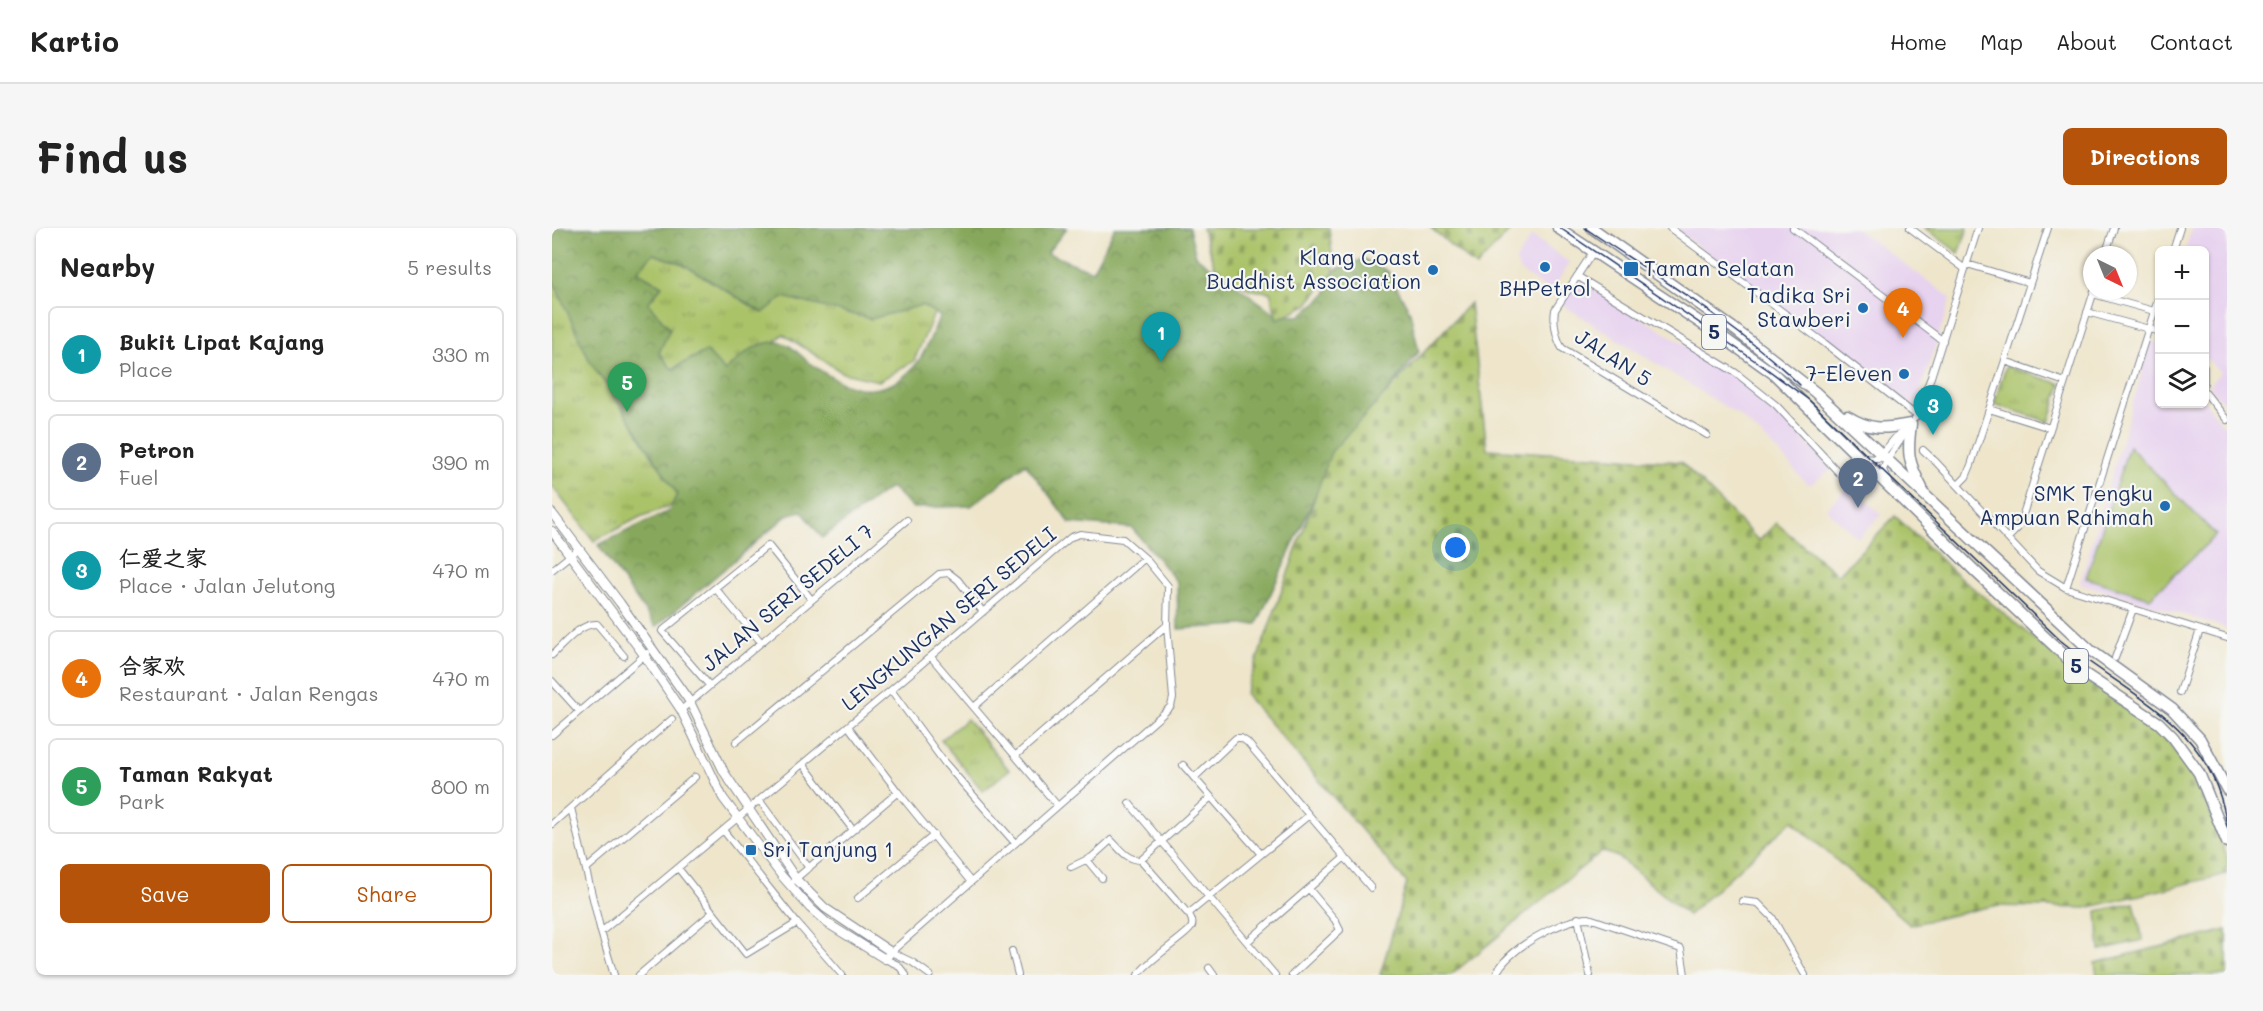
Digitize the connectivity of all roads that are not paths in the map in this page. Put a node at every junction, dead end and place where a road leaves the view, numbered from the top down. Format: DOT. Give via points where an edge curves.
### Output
graph roads {
  1 [pos="1558,228"];
  2 [pos="1592,228"];
  3 [pos="1670,228"];
  4 [pos="1793,228"];
  5 [pos="1910,228"];
  6 [pos="1978,228"];
  7 [pos="2048,228"];
  8 [pos="2114,228"];
  9 [pos="2180,228"];
  10 [pos="2108,246"];
  11 [pos="2174,246"];
  12 [pos="1593,252"];
  13 [pos="1966,267"];
  14 [pos="1577,276"];
  15 [pos="2030,283"];
  16 [pos="2091,300"];
  17 [pos="2117,300"];
  18 [pos="2158,300"];
  19 [pos="2154,311"];
  20 [pos="2087,312"];
  21 [pos="2148,329"];
  22 [pos="2155,331"];
  23 [pos="1943,341"];
  24 [pos="2005,361"];
  25 [pos="2065,382"];
  26 [pos="1815,392"];
  27 [pos="2209,398"];
  28 [pos="1989,408"];
  29 [pos="1914,420"];
  30 [pos="2227,420"];
  31 [pos="2050,428"];
  32 [pos="1707,435"];
  33 [pos="1923,450"];
  34 [pos="1858,455"];
  35 [pos="1884,458"];
  36 [pos="1959,485"];
  37 [pos="1893,490"];
  38 [pos="1926,496"];
  39 [pos="552,513"];
  40 [pos="907,520"];
  41 [pos="552,531"];
  42 [pos="2008,538"];
  43 [pos="578,549"];
  44 [pos="570,555"];
  45 [pos="1145,558"];
  46 [pos="553,566"];
  47 [pos="715,588"];
  48 [pos="2066,588"];
  49 [pos="811,599"];
  50 [pos="2133,609"];
  51 [pos="983,612"];
  52 [pos="1167,625"];
  53 [pos="2200,630"];
  54 [pos="2227,638"];
  55 [pos="761,642"];
  56 [pos="652,648"];
  57 [pos="552,655"];
  58 [pos="644,655"];
  59 [pos="624,656"];
  60 [pos="931,657"];
  61 [pos="2115,658"];
  62 [pos="552,681"];
  63 [pos="709,685"];
  64 [pos="891,690"];
  65 [pos="2180,692"];
  66 [pos="690,702"];
  67 [pos="974,707"];
  68 [pos="681,710"];
  69 [pos="579,711"];
  70 [pos="672,719"];
  71 [pos="848,726"];
  72 [pos="552,735"];
  73 [pos="736,742"];
  74 [pos="1015,756"];
  75 [pos="803,764"];
  76 [pos="1183,765"];
  77 [pos="695,777"];
  78 [pos="1194,778"];
  79 [pos="2227,790"];
  80 [pos="898,792"];
  81 [pos="1211,797"];
  82 [pos="760,801"];
  83 [pos="1129,803"];
  84 [pos="1057,805"];
  85 [pos="571,808"];
  86 [pos="748,810"];
  87 [pos="1308,816"];
  88 [pos="738,818"];
  89 [pos="552,824"];
  90 [pos="723,830"];
  91 [pos="853,830"];
  92 [pos="934,835"];
  93 [pos="1162,842"];
  94 [pos="2227,842"];
  95 [pos="1014,843"];
  96 [pos="1261,854"];
  97 [pos="1345,857"];
  98 [pos="1087,860"];
  99 [pos="1140,860"];
  100 [pos="1071,867"];
  101 [pos="678,868"];
  102 [pos="809,868"];
  103 [pos="586,869"];
  104 [pos="1102,878"];
  105 [pos="970,881"];
  106 [pos="792,882"];
  107 [pos="1371,888"];
  108 [pos="1309,889"];
  109 [pos="1210,897"];
  110 [pos="858,898"];
  111 [pos="1742,902"];
  112 [pos="712,912"];
  113 [pos="1188,914"];
  114 [pos="1578,918"];
  115 [pos="797,923"];
  116 [pos="601,932"];
  117 [pos="1247,942"];
  118 [pos="1012,951"];
  119 [pos="888,955"];
  120 [pos="1209,968"];
  121 [pos="614,975"];
  122 [pos="639,975"];
  123 [pos="842,975"];
  124 [pos="906,975"];
  125 [pos="930,975"];
  126 [pos="1018,975"];
  127 [pos="1138,975"];
  128 [pos="1214,975"];
  129 [pos="1275,975"];
  130 [pos="1292,975"];
  131 [pos="1496,975"];
  132 [pos="1590,975"];
  133 [pos="1685,975"];
  134 [pos="1805,975"];
  1 -- 12 [label="highway, 5"];
  2 -- 26 [label="highway, 5"];
  3 -- 29 [label="street" via="1823,342"];
  4 -- 23 [label="street"];
  5 -- 13 [label="street"];
  6 -- 13 [label="street"];
  7 -- 15 [label="street"];
  8 -- 10 [label="street"];
  9 -- 11 [label="street"];
  12 -- 14 [label="street, JALAN 5"];
  12 -- 34 [label="highway, 5" via="1774,375"];
  13 -- 15 [label="street"];
  13 -- 23 [label="street"];
  14 -- 32 [label="street, JALAN 5" via="1554,315 1562,348"];
  14 -- 34 [label="street" via="1737,373 1776,405 1840,474"];
  15 -- 24 [label="street"];
  16 -- 20 [label="street"];
  17 -- 19 [label="street"];
  18 -- 19 [label="street"];
  19 -- 21 [label="street"];
  20 -- 21 [label="street"];
  20 -- 25 [label="street"];
  21 -- 22 [label="street"];
  21 -- 48 [label="street"];
  23 -- 29 [label="street"];
  24 -- 25 [label="street"];
  24 -- 28 [label="street"];
  25 -- 31 [label="street"];
  26 -- 29 [label="highway" via="1861,424 1884,428"];
  26 -- 35 [label="highway, 5"];
  27 -- 30 [label="street"];
  28 -- 31 [label="street"];
  28 -- 36 [label="street" via="1966,477"];
  29 -- 35 [label="street"];
  29 -- 38 [label="highway" via="1909,461"];
  31 -- 42 [label="street" via="2019,527"];
  33 -- 36 [label="street"];
  34 -- 35 [label="street" via="1874,460"];
  34 -- 37 [label="highway, 5"];
  35 -- 37 [label="street" via="1883,470"];
  35 -- 38 [label="highway, 5"];
  36 -- 42 [label="street"];
  37 -- 94 [label="highway, 5" via="2083,673 2159,723 2173,737 2199,773"];
  38 -- 79 [label="highway, 5" via="2090,650 2172,709 2200,739"];
  39 -- 43 [label="street"];
  40 -- 49 [label="street, JALAN SERI SEDELI 7"];
  41 -- 44 [label="street"];
  42 -- 48 [label="street" via="2038,571"];
  43 -- 44 [label="street"];
  43 -- 56 [label="street"];
  44 -- 46 [label="street"];
  44 -- 58 [label="street"];
  45 -- 51 [label="street, LENGKUNGAN SERI SEDELI" via="1123,539 1080,534 1071,537"];
  45 -- 52 [label="street, LENGKUNGAN SERI SEDELI" via="1168,586"];
  45 -- 67 [label="street"];
  47 -- 49 [label="street" via="768,545"];
  47 -- 55 [label="street"];
  47 -- 63 [label="street" via="662,631"];
  48 -- 50 [label="street"];
  49 -- 55 [label="street, JALAN SERI SEDELI 7"];
  50 -- 53 [label="street"];
  50 -- 61 [label="street"];
  51 -- 60 [label="street, LENGKUNGAN SERI SEDELI"];
  51 -- 73 [label="street" via="958,580 949,573 939,574"];
  52 -- 74 [label="street"];
  52 -- 84 [label="street, LENGKUNGAN SERI SEDELI" via="1171,706"];
  53 -- 54 [label="street"];
  53 -- 65 [label="street"];
  55 -- 63 [label="street, JALAN SERI SEDELI 7"];
  56 -- 58 [label="street"];
  56 -- 66 [label="street"];
  57 -- 59 [label="street" via="581,628 597,624"];
  58 -- 68 [label="street"];
  58 -- 69 [label="street"];
  60 -- 64 [label="street, LENGKUNGAN SERI SEDELI"];
  60 -- 67 [label="street"];
  62 -- 69 [label="street"];
  63 -- 66 [label="street, JALAN SERI SEDELI 7"];
  64 -- 71 [label="street, LENGKUNGAN SERI SEDELI"];
  64 -- 95 [label="street" via="944,762"];
  66 -- 68 [label="street, JALAN SERI SEDELI 7"];
  66 -- 86 [label="street" via="723,772"];
  67 -- 74 [label="street"];
  68 -- 88 [label="street" via="723,798"];
  69 -- 72 [label="street"];
  70 -- 85 [label="street"];
  71 -- 75 [label="street, LENGKUNGAN SERI SEDELI"];
  71 -- 80 [label="street"];
  74 -- 84 [label="street"];
  75 -- 82 [label="street, LENGKUNGAN SERI SEDELI"];
  75 -- 91 [label="street"];
  76 -- 78 [label="street"];
  77 -- 103 [label="street"];
  78 -- 81 [label="street"];
  78 -- 87 [label="street" via="1236,738 1241,738"];
  80 -- 91 [label="street"];
  80 -- 92 [label="street"];
  81 -- 93 [label="street"];
  81 -- 96 [label="street"];
  82 -- 86 [label="street, LENGKUNGAN SERI SEDELI"];
  82 -- 102 [label="street"];
  83 -- 93 [label="street"];
  84 -- 95 [label="street, LENGKUNGAN SERI SEDELI"];
  85 -- 89 [label="street"];
  85 -- 103 [label="street"];
  86 -- 88 [label="street, LENGKUNGAN SERI SEDELI"];
  86 -- 106 [label="street"];
  87 -- 96 [label="street"];
  87 -- 97 [label="street"];
  88 -- 90 [label="street, LENGKUNGAN SERI SEDELI"];
  88 -- 106 [label="street"];
  90 -- 101 [label="street, LENGKUNGAN SERI SEDELI"];
  90 -- 115 [label="street"];
  91 -- 102 [label="street"];
  92 -- 105 [label="street"];
  92 -- 110 [label="street"];
  93 -- 99 [label="street"];
  93 -- 109 [label="street"];
  95 -- 105 [label="street, LENGKUNGAN SERI SEDELI"];
  96 -- 109 [label="street"];
  97 -- 107 [label="street"];
  97 -- 108 [label="street"];
  98 -- 99 [label="street" via="1111,840 1127,857"];
  98 -- 100 [label="street"];
  98 -- 104 [label="street"];
  99 -- 113 [label="street"];
  101 -- 112 [label="street"];
  101 -- 116 [label="street, LENGKUNGAN SERI SEDELI"];
  102 -- 106 [label="street"];
  103 -- 116 [label="street"];
  105 -- 119 [label="street, LENGKUNGAN SERI SEDELI"];
  106 -- 119 [label="street" via="810,908 827,923"];
  108 -- 117 [label="street"];
  108 -- 130 [label="street" via="1340,930"];
  109 -- 113 [label="street"];
  109 -- 117 [label="street"];
  111 -- 134 [label="street" via="1758,903 1772,917"];
  112 -- 115 [label="street" via="746,954"];
  112 -- 122 [label="street"];
  113 -- 127 [label="street" via="1192,927"];
  114 -- 131 [label="street" via="1534,937 1503,963"];
  114 -- 132 [label="street"];
  114 -- 133 [label="street" via="1674,945 1683,954"];
  115 -- 123 [label="street"];
  116 -- 121 [label="street"];
  117 -- 129 [label="street"];
  118 -- 126 [label="street"];
  119 -- 124 [label="street"];
  119 -- 125 [label="street" via="912,962"];
  120 -- 128 [label="street"];
}
